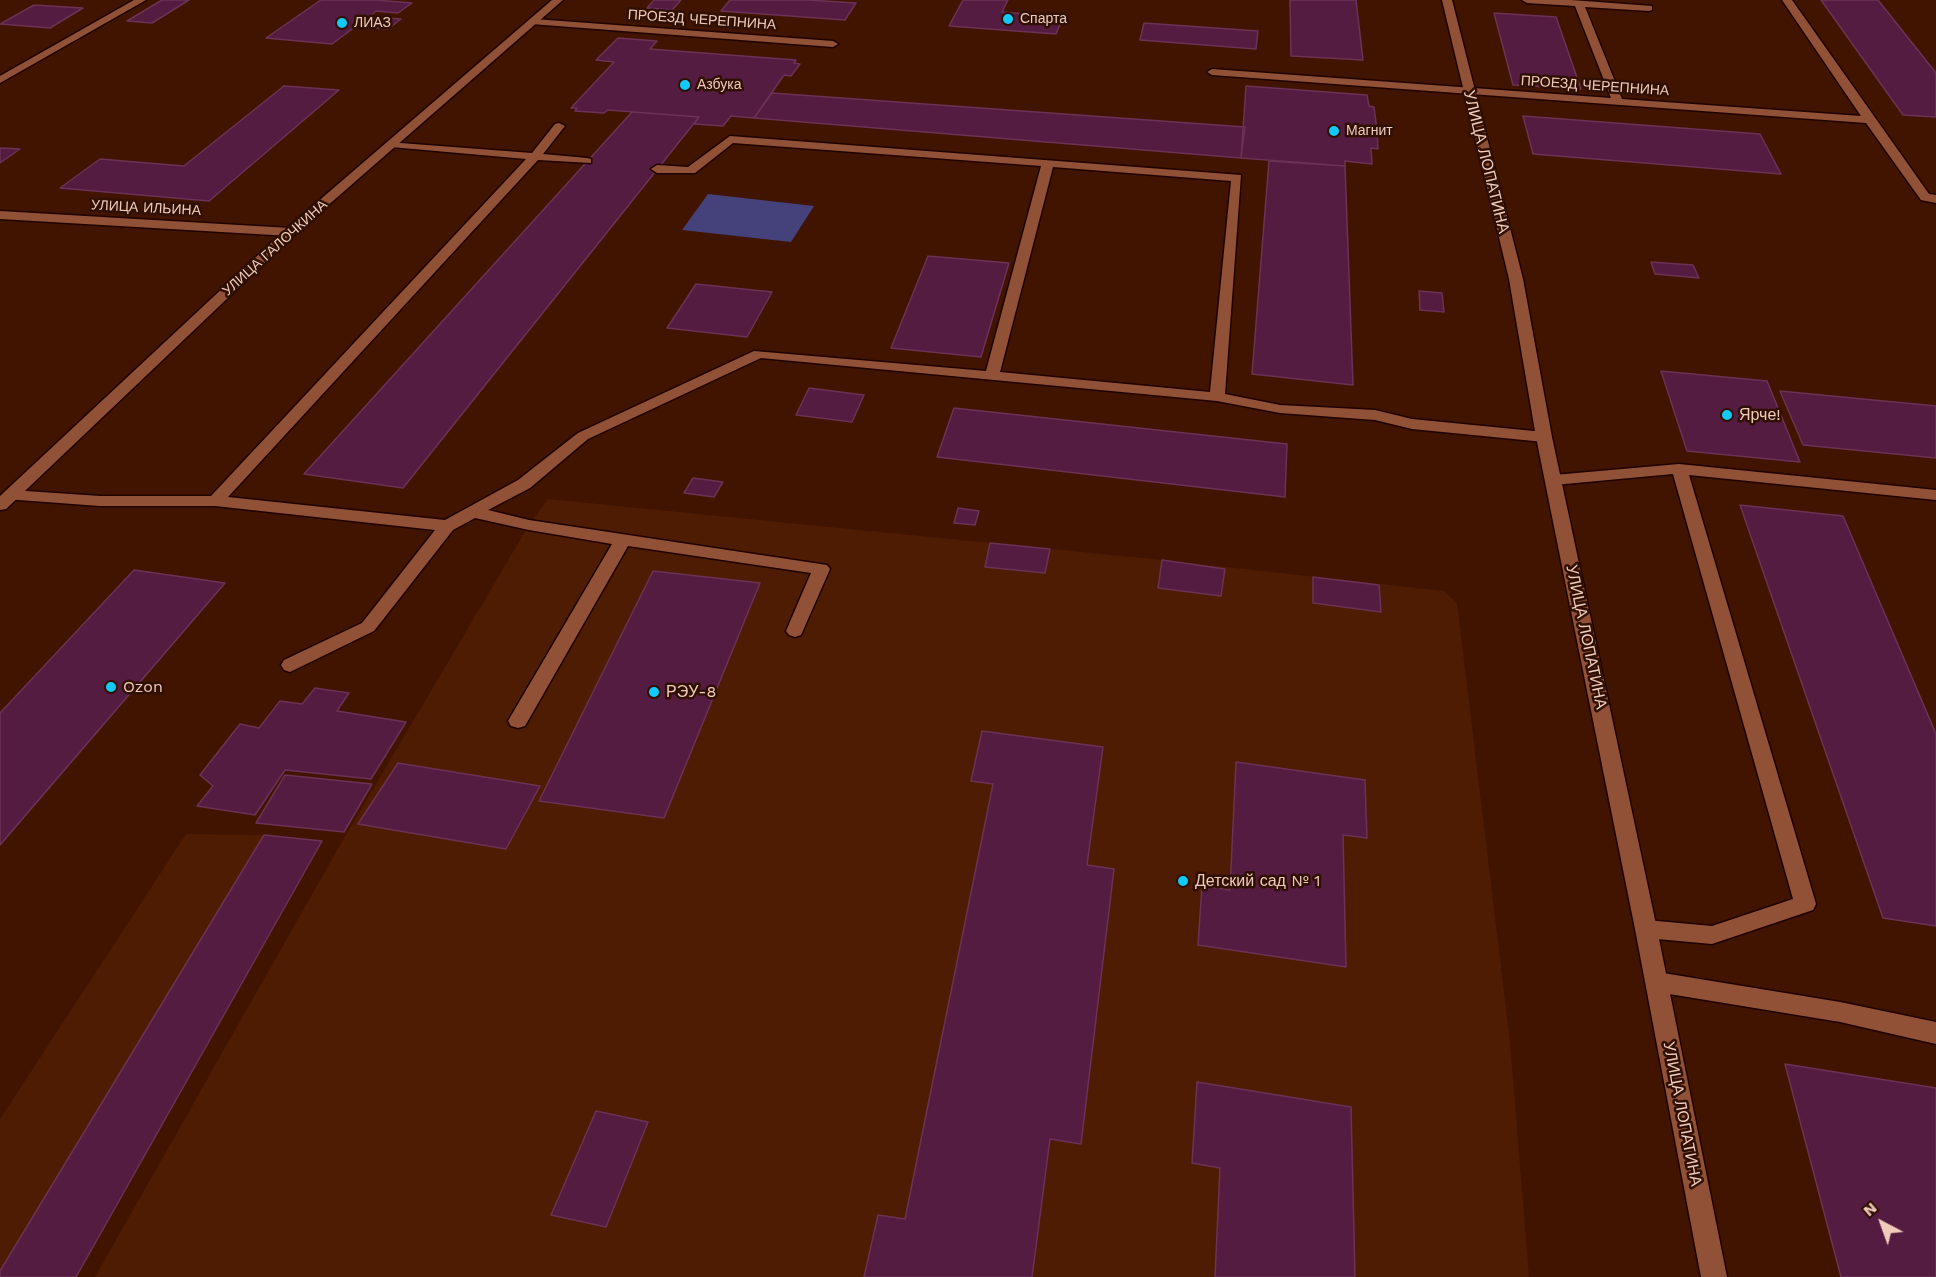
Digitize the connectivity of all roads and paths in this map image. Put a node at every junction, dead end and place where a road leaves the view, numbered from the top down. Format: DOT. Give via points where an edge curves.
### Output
graph roads {
  1 [pos="141,0"];
  2 [pos="558,0"];
  3 [pos="1447,0"];
  4 [pos="1527,0"];
  5 [pos="1787,0"];
  6 [pos="1579,4"];
  7 [pos="1649,9"];
  8 [pos="534,22"];
  9 [pos="832,44"];
  10 [pos="1212,72"];
  11 [pos="0,80"];
  12 [pos="1468,92"];
  13 [pos="1618,103"];
  14 [pos="1869,120"];
  15 [pos="559,126"];
  16 [pos="391,144"];
  17 [pos="534,158"];
  18 [pos="587,161"];
  19 [pos="1048,163"];
  20 [pos="657,169"];
  21 [pos="1936,199"];
  22 [pos="0,215"];
  23 [pos="290,232"];
  24 [pos="992,375"];
  25 [pos="1217,397"];
  26 [pos="1544,437"];
  27 [pos="1679,469"];
  28 [pos="1554,480"];
  29 [pos="1936,495"];
  30 [pos="5,500"];
  31 [pos="215,501"];
  32 [pos="473,512"];
  33 [pos="447,526"];
  34 [pos="623,540"];
  35 [pos="795,632"];
  36 [pos="290,665"];
  37 [pos="518,721"];
  38 [pos="1646,929"];
  39 [pos="1657,982"];
  40 [pos="1936,1033"];
  41 [pos="1713,1277"];
  1 -- 11 [label="street"];
  2 -- 8 [label="street, УЛИЦА ГАЛОЧКИНА"];
  3 -- 12 [label="street, УЛИЦА ЛОПАТИНА"];
  4 -- 6 [label="street"];
  5 -- 14 [label="street"];
  6 -- 7 [label="street"];
  6 -- 13 [label="street"];
  8 -- 9 [label="street, ПРОЕЗД ЧЕРЕПНИНА"];
  8 -- 16 [label="street, УЛИЦА ГАЛОЧКИНА"];
  10 -- 12 [label="street, ПРОЕЗД ЧЕРЕПНИНА"];
  12 -- 13 [label="street, ПРОЕЗД ЧЕРЕПНИНА"];
  12 -- 26 [label="street, УЛИЦА ЛОПАТИНА" via="1516,279"];
  13 -- 14 [label="street, ПРОЕЗД ЧЕРЕПНИНА"];
  14 -- 21 [label="street" via="1925,198"];
  15 -- 17 [label="street"];
  16 -- 17 [label="street"];
  16 -- 23 [label="street, УЛИЦА ГАЛОЧКИНА"];
  17 -- 18 [label="street"];
  17 -- 31 [label="street"];
  19 -- 20 [label="street" via="730,139 691,171"];
  19 -- 24 [label="street"];
  19 -- 25 [label="street" via="1237,178"];
  22 -- 23 [label="street, УЛИЦА ИЛЬИНА"];
  23 -- 30 [label="street, УЛИЦА ГАЛОЧКИНА"];
  24 -- 25 [label="street"];
  24 -- 32 [label="street" via="759,354 582,436 524,484"];
  25 -- 26 [label="street" via="1280,409 1375,415 1412,424"];
  26 -- 28 [label="street, УЛИЦА ЛОПАТИНА"];
  27 -- 28 [label="street"];
  27 -- 29 [label="street"];
  27 -- 38 [label="street" via="1805,904 1712,935"];
  28 -- 38 [label="street, УЛИЦА ЛОПАТИНА"];
  30 -- 31 [label="street"];
  31 -- 33 [label="street"];
  32 -- 33 [label="street"];
  32 -- 34 [label="street"];
  33 -- 36 [label="street" via="368,627"];
  34 -- 35 [label="street" via="820,569"];
  34 -- 37 [label="street"];
  38 -- 39 [label="street, УЛИЦА ЛОПАТИНА"];
  39 -- 40 [label="street" via="1840,1012"];
  39 -- 41 [label="street, УЛИЦА ЛОПАТИНА"];
}
